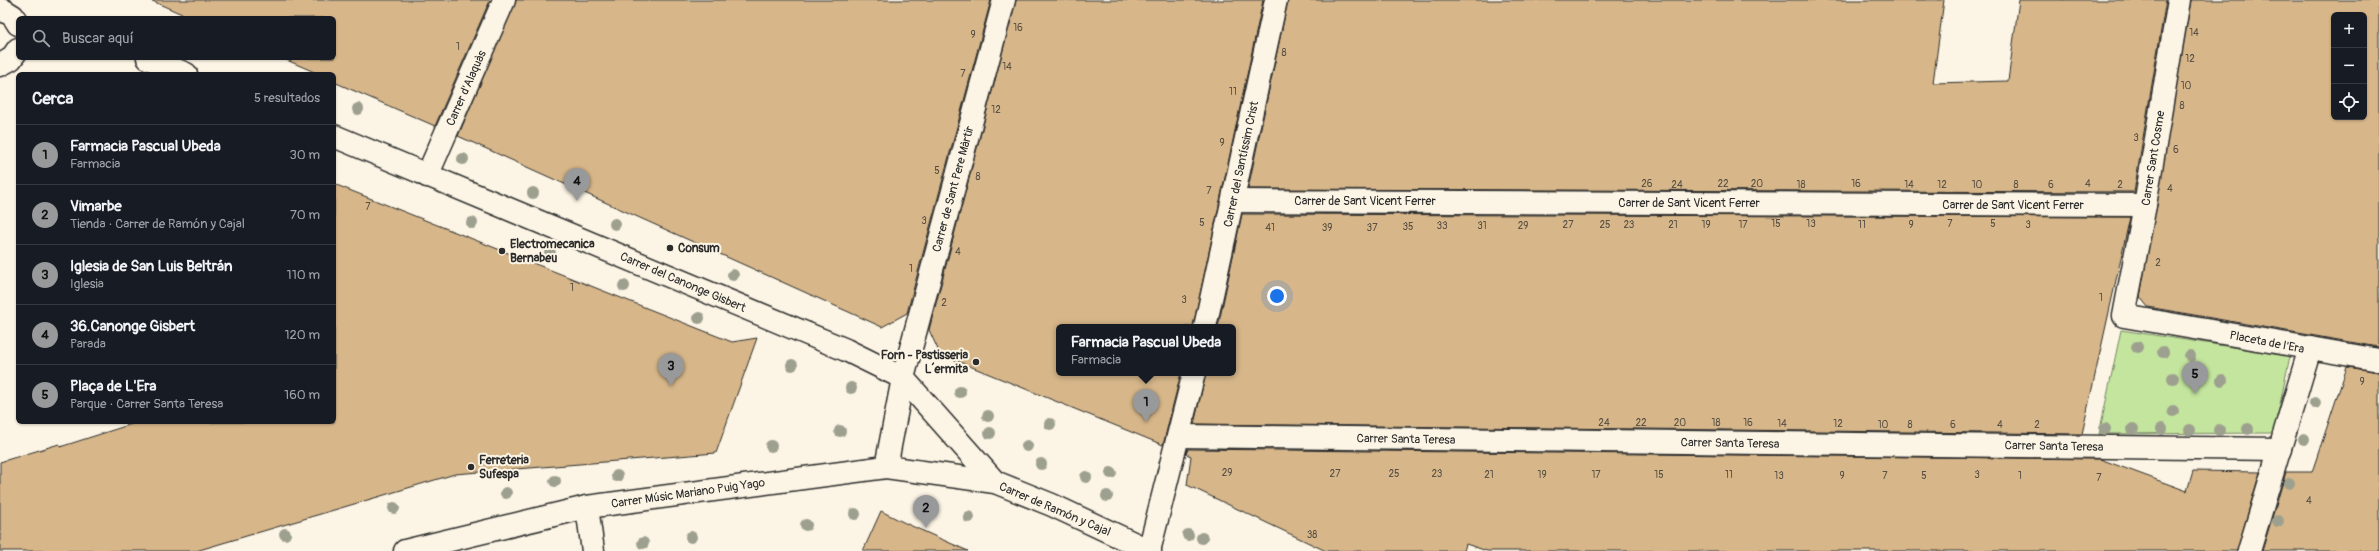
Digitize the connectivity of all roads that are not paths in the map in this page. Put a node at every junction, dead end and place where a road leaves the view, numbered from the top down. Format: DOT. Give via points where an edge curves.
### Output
graph roads {
  1 [pos="504,0"];
  2 [pos="1004,0"];
  3 [pos="1276,0"];
  4 [pos="2179,0"];
  5 [pos="16,52"];
  6 [pos="153,60"];
  7 [pos="0,65"];
  8 [pos="181,72"];
  9 [pos="336,137"];
  10 [pos="427,176"];
  11 [pos="1233,201"];
  12 [pos="2145,205"];
  13 [pos="2124,316"];
  14 [pos="1206,324"];
  15 [pos="2310,348"];
  16 [pos="2379,360"];
  17 [pos="1193,376"];
  18 [pos="903,378"];
  19 [pos="1180,436"];
  20 [pos="2280,449"];
  21 [pos="886,467"];
  22 [pos="995,482"];
  23 [pos="587,507"];
  24 [pos="405,551"];
  25 [pos="593,551"];
  26 [pos="1150,551"];
  27 [pos="2249,551"];
  1 -- 10 [label="street, Carrer d'Alaquàs"];
  2 -- 18 [label="street, Carrer de Sant Pere Màrtir"];
  3 -- 11 [label="street, Carrer del Santíssim Crist"];
  4 -- 12 [label="street, Carrer Sant Cosme"];
  5 -- 7 [label="street" via="11,59"];
  6 -- 8 [label="street"];
  9 -- 10 [label="street, Carrer del Canonge Gisbert"];
  10 -- 18 [label="street, Carrer del Canonge Gisbert" via="846,350"];
  11 -- 12 [label="street, Carrer de Sant Vicent Ferrer"];
  11 -- 14 [label="street, Carrer del Santíssim Crist"];
  12 -- 13 [label="street, Carrer Sant Cosme"];
  13 -- 15 [label="street, Placeta de l'Era"];
  15 -- 16 [label="street"];
  15 -- 20 [label="street, Placeta de l'Era"];
  17 -- 19 [label="street"];
  18 -- 21 [label="street"];
  18 -- 22 [label="street, Carrer del Canonge Gisbert"];
  19 -- 20 [label="street, Carrer Santa Teresa"];
  19 -- 26 [label="street"];
  20 -- 27 [label="street, Placeta de l'Era"];
  21 -- 22 [label="street, Carrer de Ramón y Cajal"];
  21 -- 23 [label="street, Carrer Músic Mariano Puig Yago"];
  22 -- 26 [label="street, Carrer de Ramón y Cajal" via="1052,505"];
  23 -- 24 [label="street, Carrer Músic Mariano Puig Yago"];
  23 -- 25 [label="street"];
}
